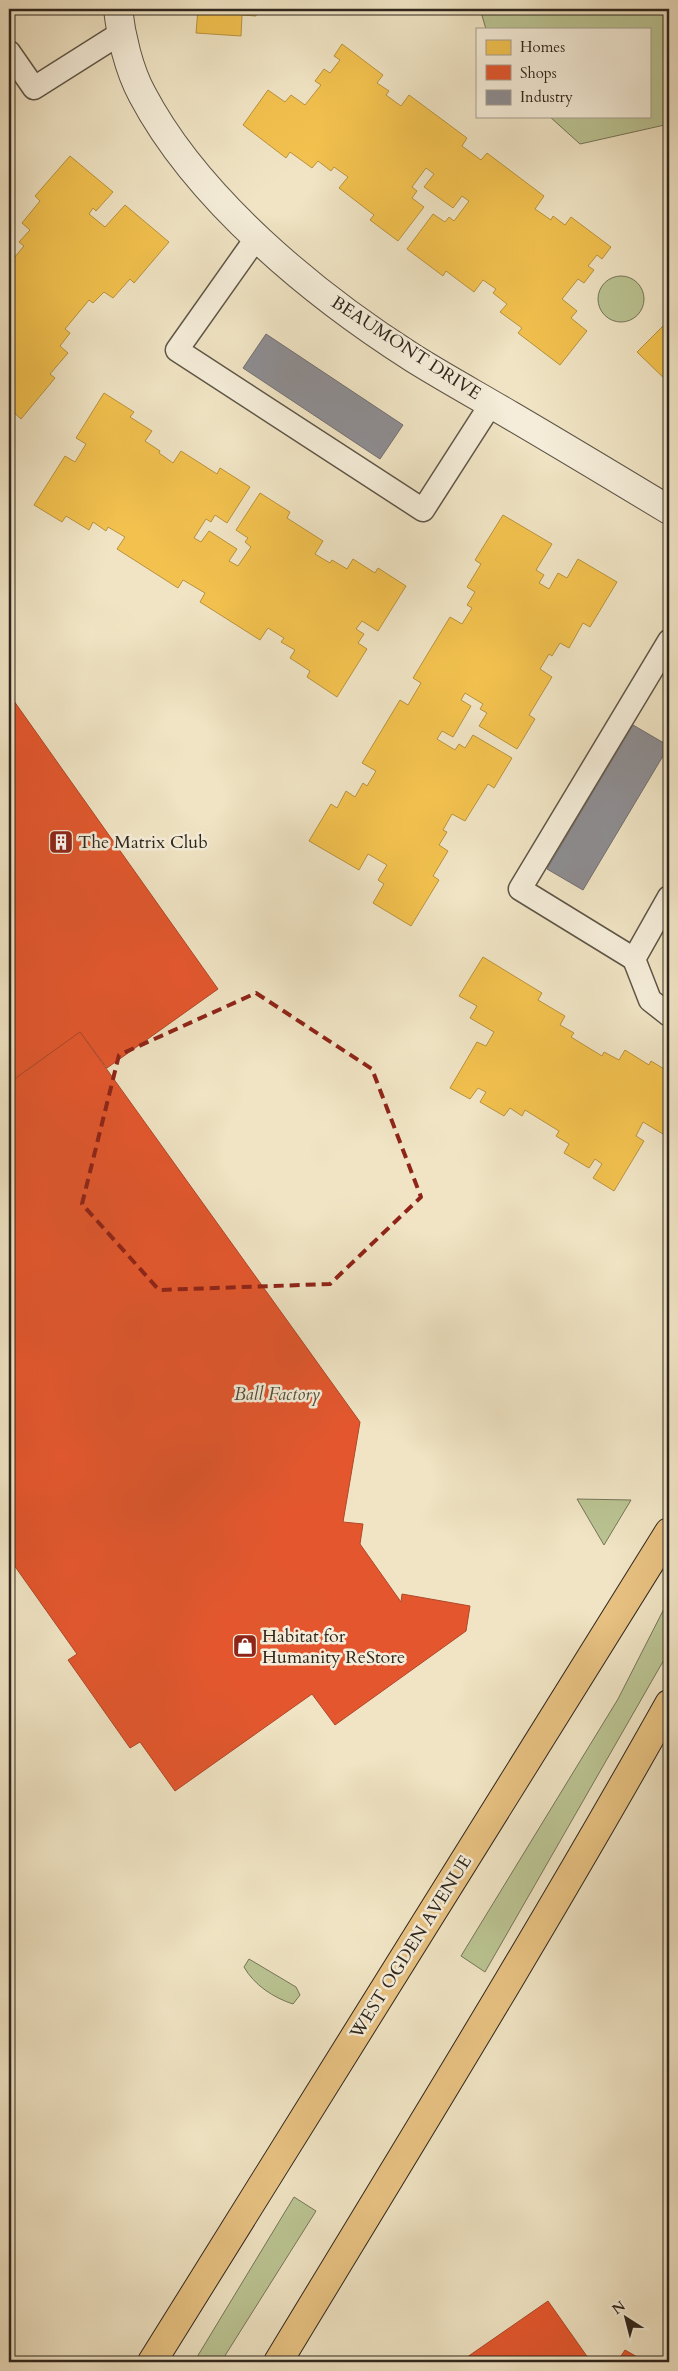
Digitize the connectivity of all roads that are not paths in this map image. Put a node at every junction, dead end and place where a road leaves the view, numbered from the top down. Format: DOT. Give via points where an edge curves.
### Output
graph roads {
  1 [pos="120,21"];
  2 [pos="9,52"];
  3 [pos="257,237"];
  4 [pos="491,404"];
  5 [pos="669,510"];
  6 [pos="669,641"];
  7 [pos="669,898"];
  8 [pos="634,959"];
  9 [pos="669,1015"];
  10 [pos="669,1532"];
  11 [pos="669,1704"];
  12 [pos="152,2362"];
  13 [pos="278,2362"];
  1 -- 2 [label="lane" via="34,88"];
  1 -- 3 [label="street, BEAUMONT DRIVE" via="141,92 173,145 207,187"];
  3 -- 4 [label="street, BEAUMONT DRIVE" via="338,306 413,358"];
  3 -- 4 [label="lane" via="177,350 423,510"];
  4 -- 5 [label="street, BEAUMONT DRIVE"];
  6 -- 8 [label="lane" via="520,889"];
  7 -- 8 [label="lane"];
  8 -- 9 [label="lane" via="650,1000"];
  10 -- 12 [label="main road, WEST OGDEN AVENUE"];
  11 -- 13 [label="main road" via="445,2090"];
}
